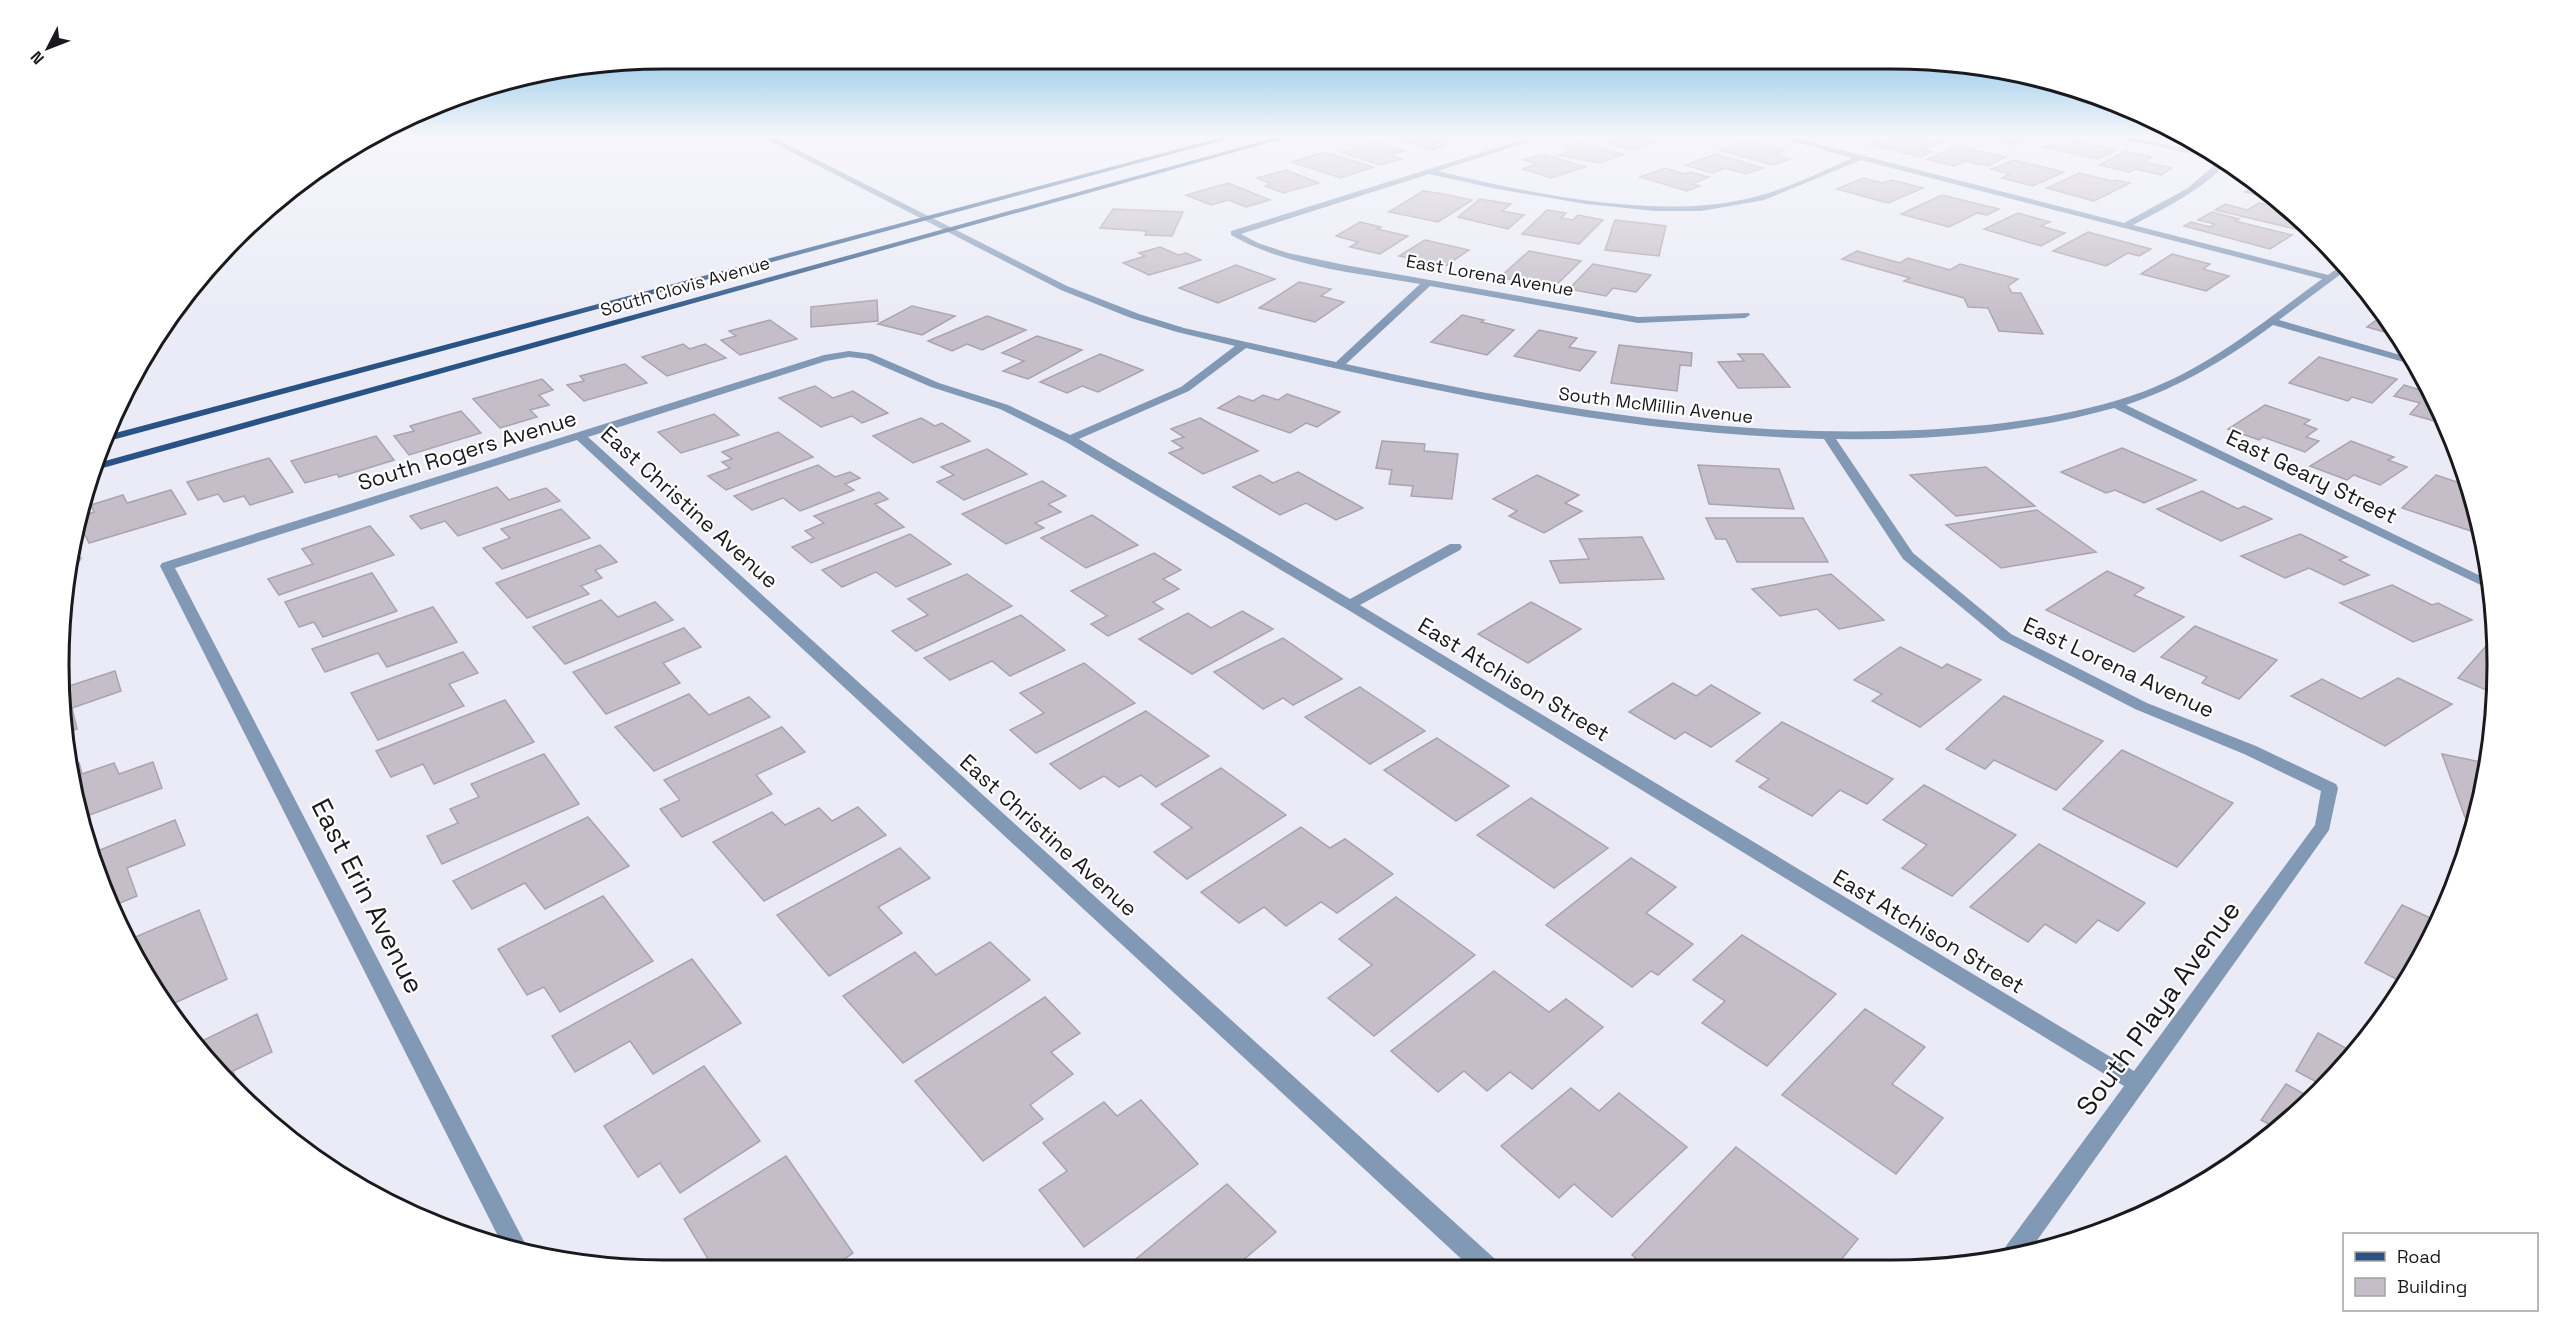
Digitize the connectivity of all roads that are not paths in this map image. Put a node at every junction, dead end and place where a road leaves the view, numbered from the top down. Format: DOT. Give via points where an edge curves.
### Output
graph roads {
  1 [pos="887,199"];
  2 [pos="1000,199"];
  3 [pos="1060,199"];
  4 [pos="1343,199"];
  5 [pos="1571,199"];
  6 [pos="1754,199"];
  7 [pos="2024,199"];
  8 [pos="2176,199"];
  9 [pos="926,219"];
  10 [pos="2126,225"];
  11 [pos="948,230"];
  12 [pos="2338,271"];
  13 [pos="2329,278"];
  14 [pos="1426,284"];
  15 [pos="1745,315"];
  16 [pos="2270,321"];
  17 [pos="1244,344"];
  18 [pos="849,354"];
  19 [pos="2402,359"];
  20 [pos="1340,364"];
  21 [pos="2113,403"];
  22 [pos="580,436"];
  23 [pos="1828,436"];
  24 [pos="114,437"];
  25 [pos="1070,439"];
  26 [pos="104,465"];
  27 [pos="1455,547"];
  28 [pos="167,566"];
  29 [pos="2481,582"];
  30 [pos="1350,605"];
  31 [pos="2330,788"];
  32 [pos="2137,1083"];
  33 [pos="512,1240"];
  34 [pos="2020,1246"];
  35 [pos="1479,1260"];
  1 -- 9 [label="street, South McMillin Avenue"];
  2 -- 9 [label="main road, South Clovis Avenue"];
  3 -- 11 [label="main road, South Clovis Avenue"];
  4 -- 14 [label="street, East Lorena Avenue" via="1234,233 1286,255"];
  5 -- 6 [label="street" via="1692,208"];
  7 -- 10 [label="street"];
  8 -- 10 [label="street"];
  9 -- 11 [label="street, South McMillin Avenue"];
  9 -- 24 [label="main road, South Clovis Avenue"];
  10 -- 13 [label="street"];
  11 -- 17 [label="street, South McMillin Avenue" via="1096,302 1180,330"];
  11 -- 26 [label="main road, South Clovis Avenue"];
  12 -- 13 [label="street, South McMillin Avenue"];
  13 -- 16 [label="street, South McMillin Avenue"];
  14 -- 15 [label="street, East Lorena Avenue" via="1638,320"];
  14 -- 20 [label="street"];
  16 -- 19 [label="street"];
  16 -- 21 [label="street, South McMillin Avenue" via="2201,368 2144,394"];
  17 -- 20 [label="street, South McMillin Avenue"];
  17 -- 25 [label="street" via="1185,389"];
  18 -- 22 [label="street, South Rogers Avenue" via="824,358"];
  18 -- 25 [label="street, East Atchison Street" via="868,356 935,385 1004,407"];
  20 -- 23 [label="street, South McMillin Avenue" via="1593,416 1724,432"];
  21 -- 23 [label="street, South McMillin Avenue" via="2048,420 2001,427"];
  21 -- 29 [label="street, East Geary Street"];
  22 -- 28 [label="street, South Rogers Avenue"];
  22 -- 35 [label="street, East Christine Avenue"];
  23 -- 31 [label="street, East Lorena Avenue" via="1908,556 2006,637 2140,706 2250,750"];
  25 -- 30 [label="street, East Atchison Street"];
  27 -- 30 [label="street"];
  28 -- 33 [label="street, East Erin Avenue"];
  30 -- 32 [label="street, East Atchison Street"];
  31 -- 32 [label="street, South Playa Avenue" via="2324,826"];
  32 -- 34 [label="street, South Playa Avenue"];
}
